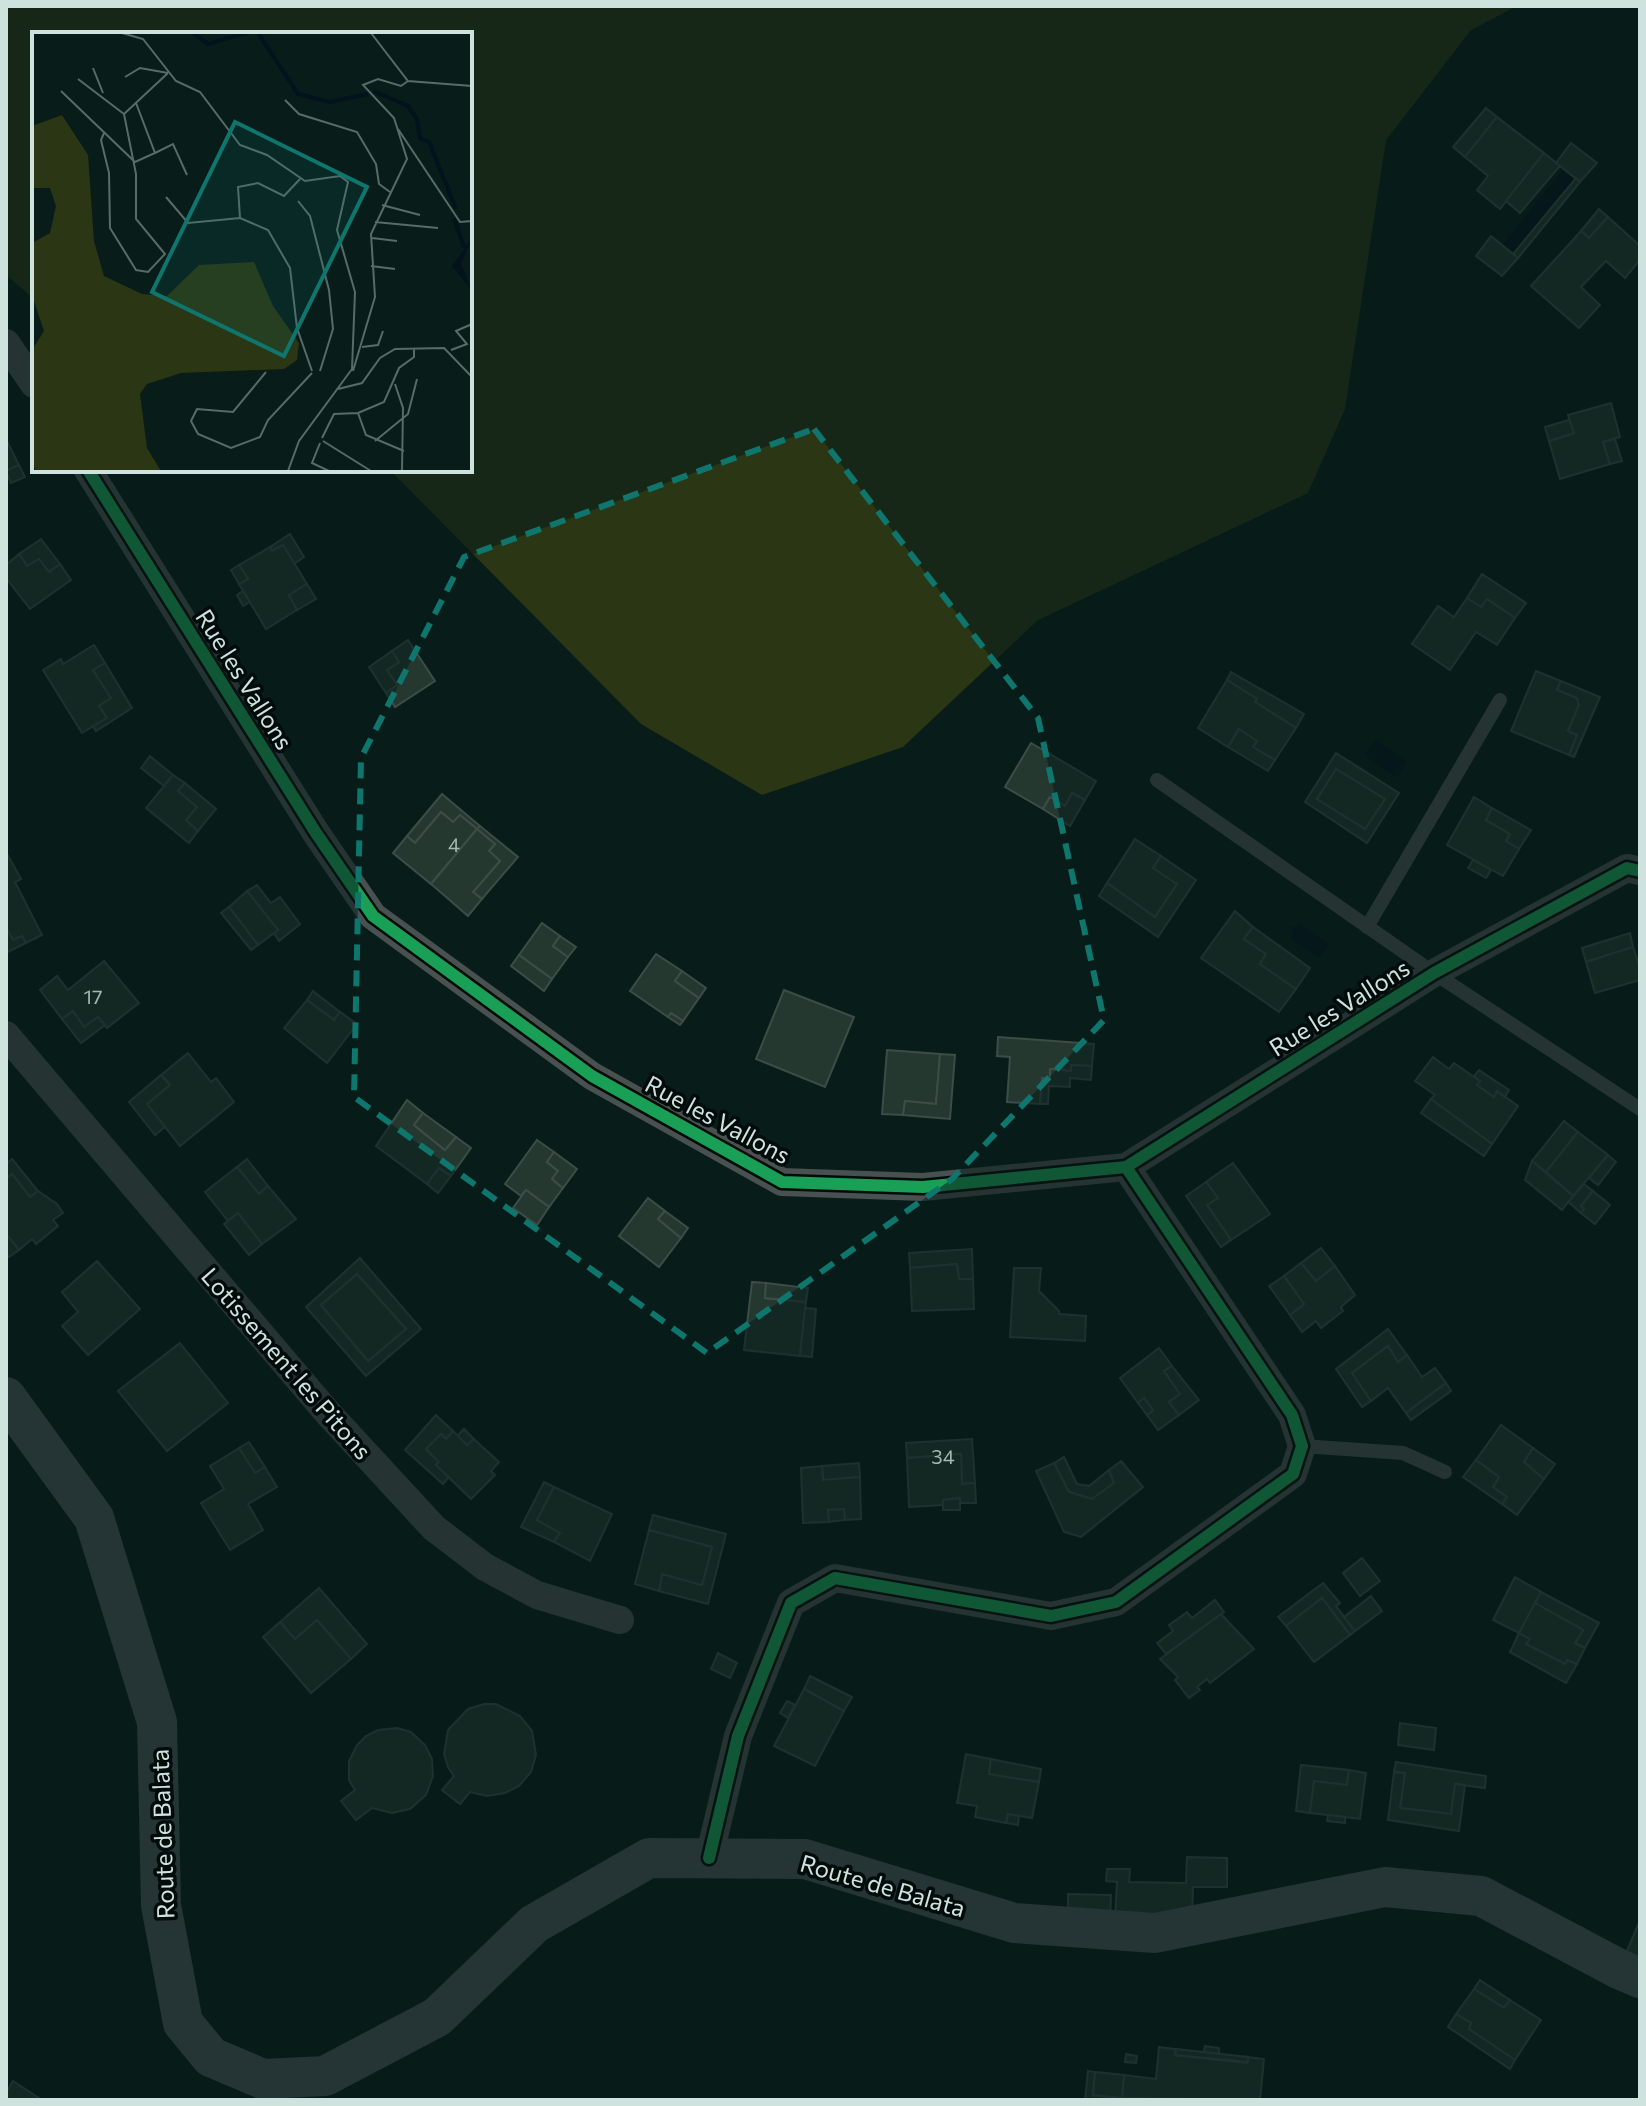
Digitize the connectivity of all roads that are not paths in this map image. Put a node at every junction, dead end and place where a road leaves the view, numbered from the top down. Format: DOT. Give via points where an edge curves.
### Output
graph roads {
  1 [pos="6,343"];
  2 [pos="32,381"];
  3 [pos="89,472"];
  4 [pos="1500,700"];
  5 [pos="1157,780"];
  6 [pos="1640,871"];
  7 [pos="1367,927"];
  8 [pos="1434,973"];
  9 [pos="6,1035"];
  10 [pos="1640,1109"];
  11 [pos="1126,1167"];
  12 [pos="6,1397"];
  13 [pos="1302,1446"];
  14 [pos="1445,1472"];
  15 [pos="620,1620"];
  16 [pos="709,1858"];
  17 [pos="1640,1978"];
  1 -- 2 [label="street"];
  3 -- 11 [label="street, Rue les Vallons" via="373,916 592,1076 782,1182 923,1187"];
  4 -- 7 [label="lane"];
  5 -- 7 [label="lane"];
  6 -- 8 [label="street, Rue les Vallons" via="1627,868"];
  7 -- 8 [label="lane"];
  8 -- 10 [label="lane"];
  8 -- 11 [label="street, Rue les Vallons"];
  9 -- 15 [label="street, Lotissement les Pitons" via="326,1411 434,1528 485,1567 537,1595"];
  11 -- 13 [label="street" via="1292,1415"];
  12 -- 16 [label="main road, Route de Balata" via="94,1518 144,1678 157,1722 161,1905 183,2023 211,2057 263,2079 325,2076 437,2017 534,1924 649,1858"];
  13 -- 14 [label="lane" via="1403,1453"];
  13 -- 16 [label="street" via="1293,1474 1116,1602 1051,1616 835,1578 791,1603 738,1736"];
  16 -- 17 [label="main road, Route de Balata" via="805,1859 1014,1923 1155,1933 1385,1887 1481,1896"];
}
